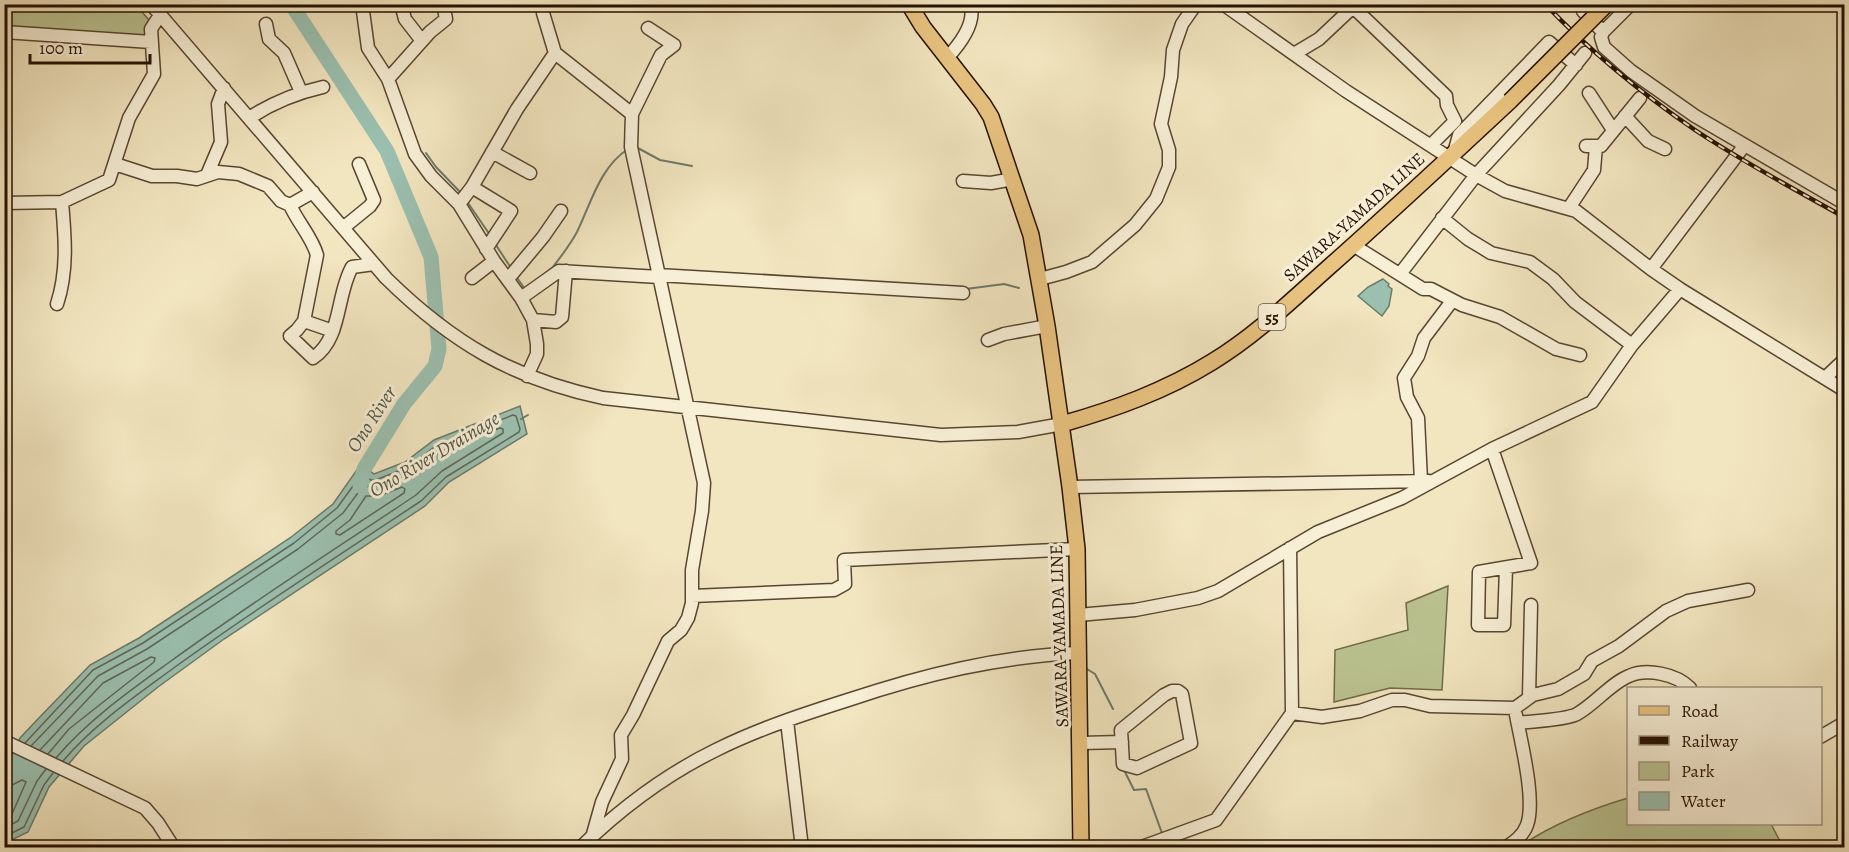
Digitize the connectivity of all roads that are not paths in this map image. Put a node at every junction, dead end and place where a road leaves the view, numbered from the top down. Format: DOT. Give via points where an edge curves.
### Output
graph roads {
  1 [pos="151,4"];
  2 [pos="362,4"];
  3 [pos="401,4"];
  4 [pos="443,4"];
  5 [pos="543,4"];
  6 [pos="909,4"];
  7 [pos="970,4"];
  8 [pos="1196,4"];
  9 [pos="1223,4"];
  10 [pos="1588,4"];
  11 [pos="1607,4"];
  12 [pos="1630,4"];
  13 [pos="160,15"];
  14 [pos="266,24"];
  15 [pos="648,28"];
  16 [pos="4,32"];
  17 [pos="1603,32"];
  18 [pos="422,40"];
  19 [pos="151,42"];
  20 [pos="555,53"];
  21 [pos="1585,53"];
  22 [pos="1294,54"];
  23 [pos="947,58"];
  24 [pos="1576,64"];
  25 [pos="388,79"];
  26 [pos="323,87"];
  27 [pos="224,88"];
  28 [pos="301,92"];
  29 [pos="1588,93"];
  30 [pos="1640,98"];
  31 [pos="632,114"];
  32 [pos="1625,116"];
  33 [pos="249,118"];
  34 [pos="1613,130"];
  35 [pos="1431,145"];
  36 [pos="1744,146"];
  37 [pos="1665,149"];
  38 [pos="492,152"];
  39 [pos="1451,156"];
  40 [pos="115,164"];
  41 [pos="360,164"];
  42 [pos="530,173"];
  43 [pos="207,175"];
  44 [pos="1476,176"];
  45 [pos="1013,179"];
  46 [pos="963,181"];
  47 [pos="313,192"];
  48 [pos="465,196"];
  49 [pos="62,202"];
  50 [pos="4,203"];
  51 [pos="1845,203"];
  52 [pos="290,205"];
  53 [pos="1569,208"];
  54 [pos="561,211"];
  55 [pos="1442,218"];
  56 [pos="344,228"];
  57 [pos="1353,246"];
  58 [pos="486,249"];
  59 [pos="494,261"];
  60 [pos="374,264"];
  61 [pos="1650,269"];
  62 [pos="566,271"];
  63 [pos="1400,273"];
  64 [pos="658,274"];
  65 [pos="472,278"];
  66 [pos="508,279"];
  67 [pos="1040,279"];
  68 [pos="1680,289"];
  69 [pos="963,293"];
  70 [pos="521,298"];
  71 [pos="1452,301"];
  72 [pos="57,304"];
  73 [pos="533,320"];
  74 [pos="304,321"];
  75 [pos="1047,326"];
  76 [pos="333,331"];
  77 [pos="988,340"];
  78 [pos="1632,345"];
  79 [pos="1580,355"];
  80 [pos="1845,360"];
  81 [pos="527,376"];
  82 [pos="1825,378"];
  83 [pos="1845,390"];
  84 [pos="688,409"];
  85 [pos="1062,424"];
  86 [pos="1492,449"];
  87 [pos="1427,481"];
  88 [pos="1070,487"];
  89 [pos="1290,548"];
  90 [pos="1077,549"];
  91 [pos="1506,568"];
  92 [pos="1748,590"];
  93 [pos="692,596"];
  94 [pos="1531,605"];
  95 [pos="1078,615"];
  96 [pos="1079,653"];
  97 [pos="1689,687"];
  98 [pos="1529,697"];
  99 [pos="1515,708"];
  100 [pos="1292,713"];
  101 [pos="787,721"];
  102 [pos="1518,723"];
  103 [pos="1845,723"];
  104 [pos="1822,736"];
  105 [pos="5,741"];
  106 [pos="1122,742"];
  107 [pos="1081,743"];
  108 [pos="594,834"];
  109 [pos="174,848"];
  110 [pos="580,848"];
  111 [pos="802,848"];
  112 [pos="1081,848"];
  113 [pos="1139,848"];
  114 [pos="1504,848"];
  1 -- 13 [label="street"];
  2 -- 25 [label="street" via="368,48"];
  3 -- 18 [label="street" via="405,18"];
  4 -- 18 [label="street" via="446,19"];
  5 -- 20 [label="street"];
  6 -- 23 [label="main road, SAWARA-YAMADA LINE"];
  7 -- 23 [label="street" via="965,34"];
  8 -- 67 [label="street" via="1182,24 1173,50 1161,124 1169,166 1156,199 1135,225 1092,262"];
  9 -- 22 [label="street"];
  10 -- 17 [label="street" via="1583,11"];
  11 -- 39 [label="main road, SAWARA-YAMADA LINE / 55, bridge"];
  12 -- 17 [label="street"];
  13 -- 19 [label="street" via="151,29"];
  13 -- 27 [label="street"];
  14 -- 28 [label="street" via="269,39 285,53"];
  15 -- 31 [label="street" via="674,45 661,55"];
  16 -- 19 [label="street"];
  17 -- 36 [label="street" via="1604,47 1631,70"];
  18 -- 25 [label="street"];
  19 -- 40 [label="street" via="154,74 129,118"];
  20 -- 31 [label="street"];
  20 -- 38 [label="street"];
  21 -- 24 [label="street"];
  22 -- 35 [label="street"];
  22 -- 35 [label="street" via="1319,39 1353,7 1446,96 1455,121"];
  23 -- 45 [label="main road, SAWARA-YAMADA LINE" via="991,117"];
  24 -- 39 [label="street" via="1549,42 1459,135"];
  24 -- 44 [label="street"];
  25 -- 48 [label="street" via="415,154 431,176"];
  26 -- 28 [label="street"];
  27 -- 33 [label="street"];
  27 -- 43 [label="street" via="218,104 221,142"];
  28 -- 33 [label="street"];
  29 -- 34 [label="street"];
  30 -- 32 [label="street"];
  31 -- 64 [label="street" via="631,149"];
  32 -- 34 [label="street"];
  32 -- 37 [label="street" via="1648,141"];
  33 -- 47 [label="street"];
  34 -- 53 [label="street" via="1601,146 1591,146 1594,170"];
  35 -- 39 [label="street"];
  36 -- 51 [label="street"];
  36 -- 61 [label="street"];
  38 -- 42 [label="street"];
  38 -- 48 [label="street"];
  39 -- 44 [label="street"];
  39 -- 57 [label="main road, SAWARA-YAMADA LINE / 55"];
  40 -- 43 [label="street" via="152,176 197,180"];
  40 -- 49 [label="street" via="109,180"];
  41 -- 56 [label="street" via="374,200"];
  43 -- 52 [label="street" via="239,174 268,186"];
  44 -- 53 [label="street" via="1505,191"];
  44 -- 55 [label="street"];
  45 -- 46 [label="street" via="992,183"];
  45 -- 67 [label="main road, SAWARA-YAMADA LINE"];
  47 -- 52 [label="street"];
  47 -- 56 [label="street"];
  48 -- 58 [label="street"];
  48 -- 58 [label="street" via="511,211"];
  49 -- 50 [label="street"];
  49 -- 72 [label="street" via="66,239"];
  52 -- 74 [label="street" via="317,255"];
  53 -- 61 [label="street"];
  54 -- 66 [label="street"];
  55 -- 63 [label="street"];
  55 -- 78 [label="street" via="1488,252 1530,262"];
  56 -- 60 [label="street"];
  57 -- 63 [label="street"];
  57 -- 85 [label="main road, SAWARA-YAMADA LINE / 55" via="1260,328 1213,361 1125,405"];
  58 -- 59 [label="street"];
  59 -- 65 [label="street"];
  59 -- 66 [label="street"];
  60 -- 76 [label="street" via="352,267"];
  60 -- 81 [label="street" via="422,312 451,334"];
  61 -- 68 [label="street"];
  62 -- 64 [label="street"];
  62 -- 70 [label="street" via="559,271"];
  62 -- 73 [label="street" via="562,317 556,322"];
  63 -- 71 [label="street" via="1423,289 1431,289"];
  64 -- 69 [label="street"];
  64 -- 84 [label="street"];
  66 -- 70 [label="street"];
  67 -- 75 [label="main road, SAWARA-YAMADA LINE"];
  68 -- 78 [label="street"];
  68 -- 82 [label="street"];
  70 -- 73 [label="street"];
  71 -- 79 [label="street" via="1500,317 1556,349"];
  71 -- 87 [label="street" via="1424,338 1404,378 1407,397 1418,418"];
  73 -- 81 [label="street" via="537,354"];
  74 -- 76 [label="street"];
  74 -- 76 [label="street" via="290,336 313,358 323,352"];
  75 -- 77 [label="street"];
  75 -- 85 [label="main road, SAWARA-YAMADA LINE"];
  78 -- 86 [label="street" via="1592,402"];
  80 -- 82 [label="street"];
  81 -- 84 [label="street" via="603,398"];
  82 -- 83 [label="street"];
  84 -- 85 [label="street" via="941,435 1018,432"];
  84 -- 93 [label="street" via="705,492 692,570"];
  85 -- 88 [label="main road, SAWARA-YAMADA LINE"];
  86 -- 87 [label="street"];
  86 -- 91 [label="street" via="1531,563"];
  87 -- 88 [label="street"];
  87 -- 89 [label="street" via="1402,498 1318,532"];
  88 -- 90 [label="main road, SAWARA-YAMADA LINE"];
  89 -- 95 [label="street" via="1218,591 1198,598 1135,610"];
  89 -- 100 [label="street"];
  90 -- 93 [label="street" via="844,560 845,584 834,590"];
  90 -- 95 [label="main road, SAWARA-YAMADA LINE"];
  91 -- 91 [label="street" via="1479,572 1478,625 1504,625"];
  92 -- 98 [label="street" via="1688,601 1666,611 1592,661 1584,674 1558,689"];
  93 -- 108 [label="street" via="688,618 668,641 621,735 622,759 602,802"];
  94 -- 98 [label="street"];
  95 -- 96 [label="main road, SAWARA-YAMADA LINE"];
  96 -- 101 [label="street" via="958,667"];
  96 -- 107 [label="main road, SAWARA-YAMADA LINE"];
  97 -- 102 [label="street" via="1666,675 1629,676 1575,715"];
  98 -- 99 [label="street"];
  99 -- 100 [label="street" via="1430,706 1392,700 1360,711 1322,717"];
  99 -- 102 [label="street"];
  100 -- 113 [label="street" via="1216,820"];
  101 -- 108 [label="street" via="715,750 646,793"];
  101 -- 111 [label="street"];
  102 -- 114 [label="street" via="1530,796 1527,825 1517,840"];
  103 -- 104 [label="street"];
  105 -- 109 [label="street" via="145,808"];
  106 -- 106 [label="street" via="1121,730 1136,716 1172,691 1182,694 1191,743 1137,768 1123,764"];
  106 -- 107 [label="street"];
  107 -- 112 [label="main road, SAWARA-YAMADA LINE"];
  108 -- 110 [label="street"];
}
